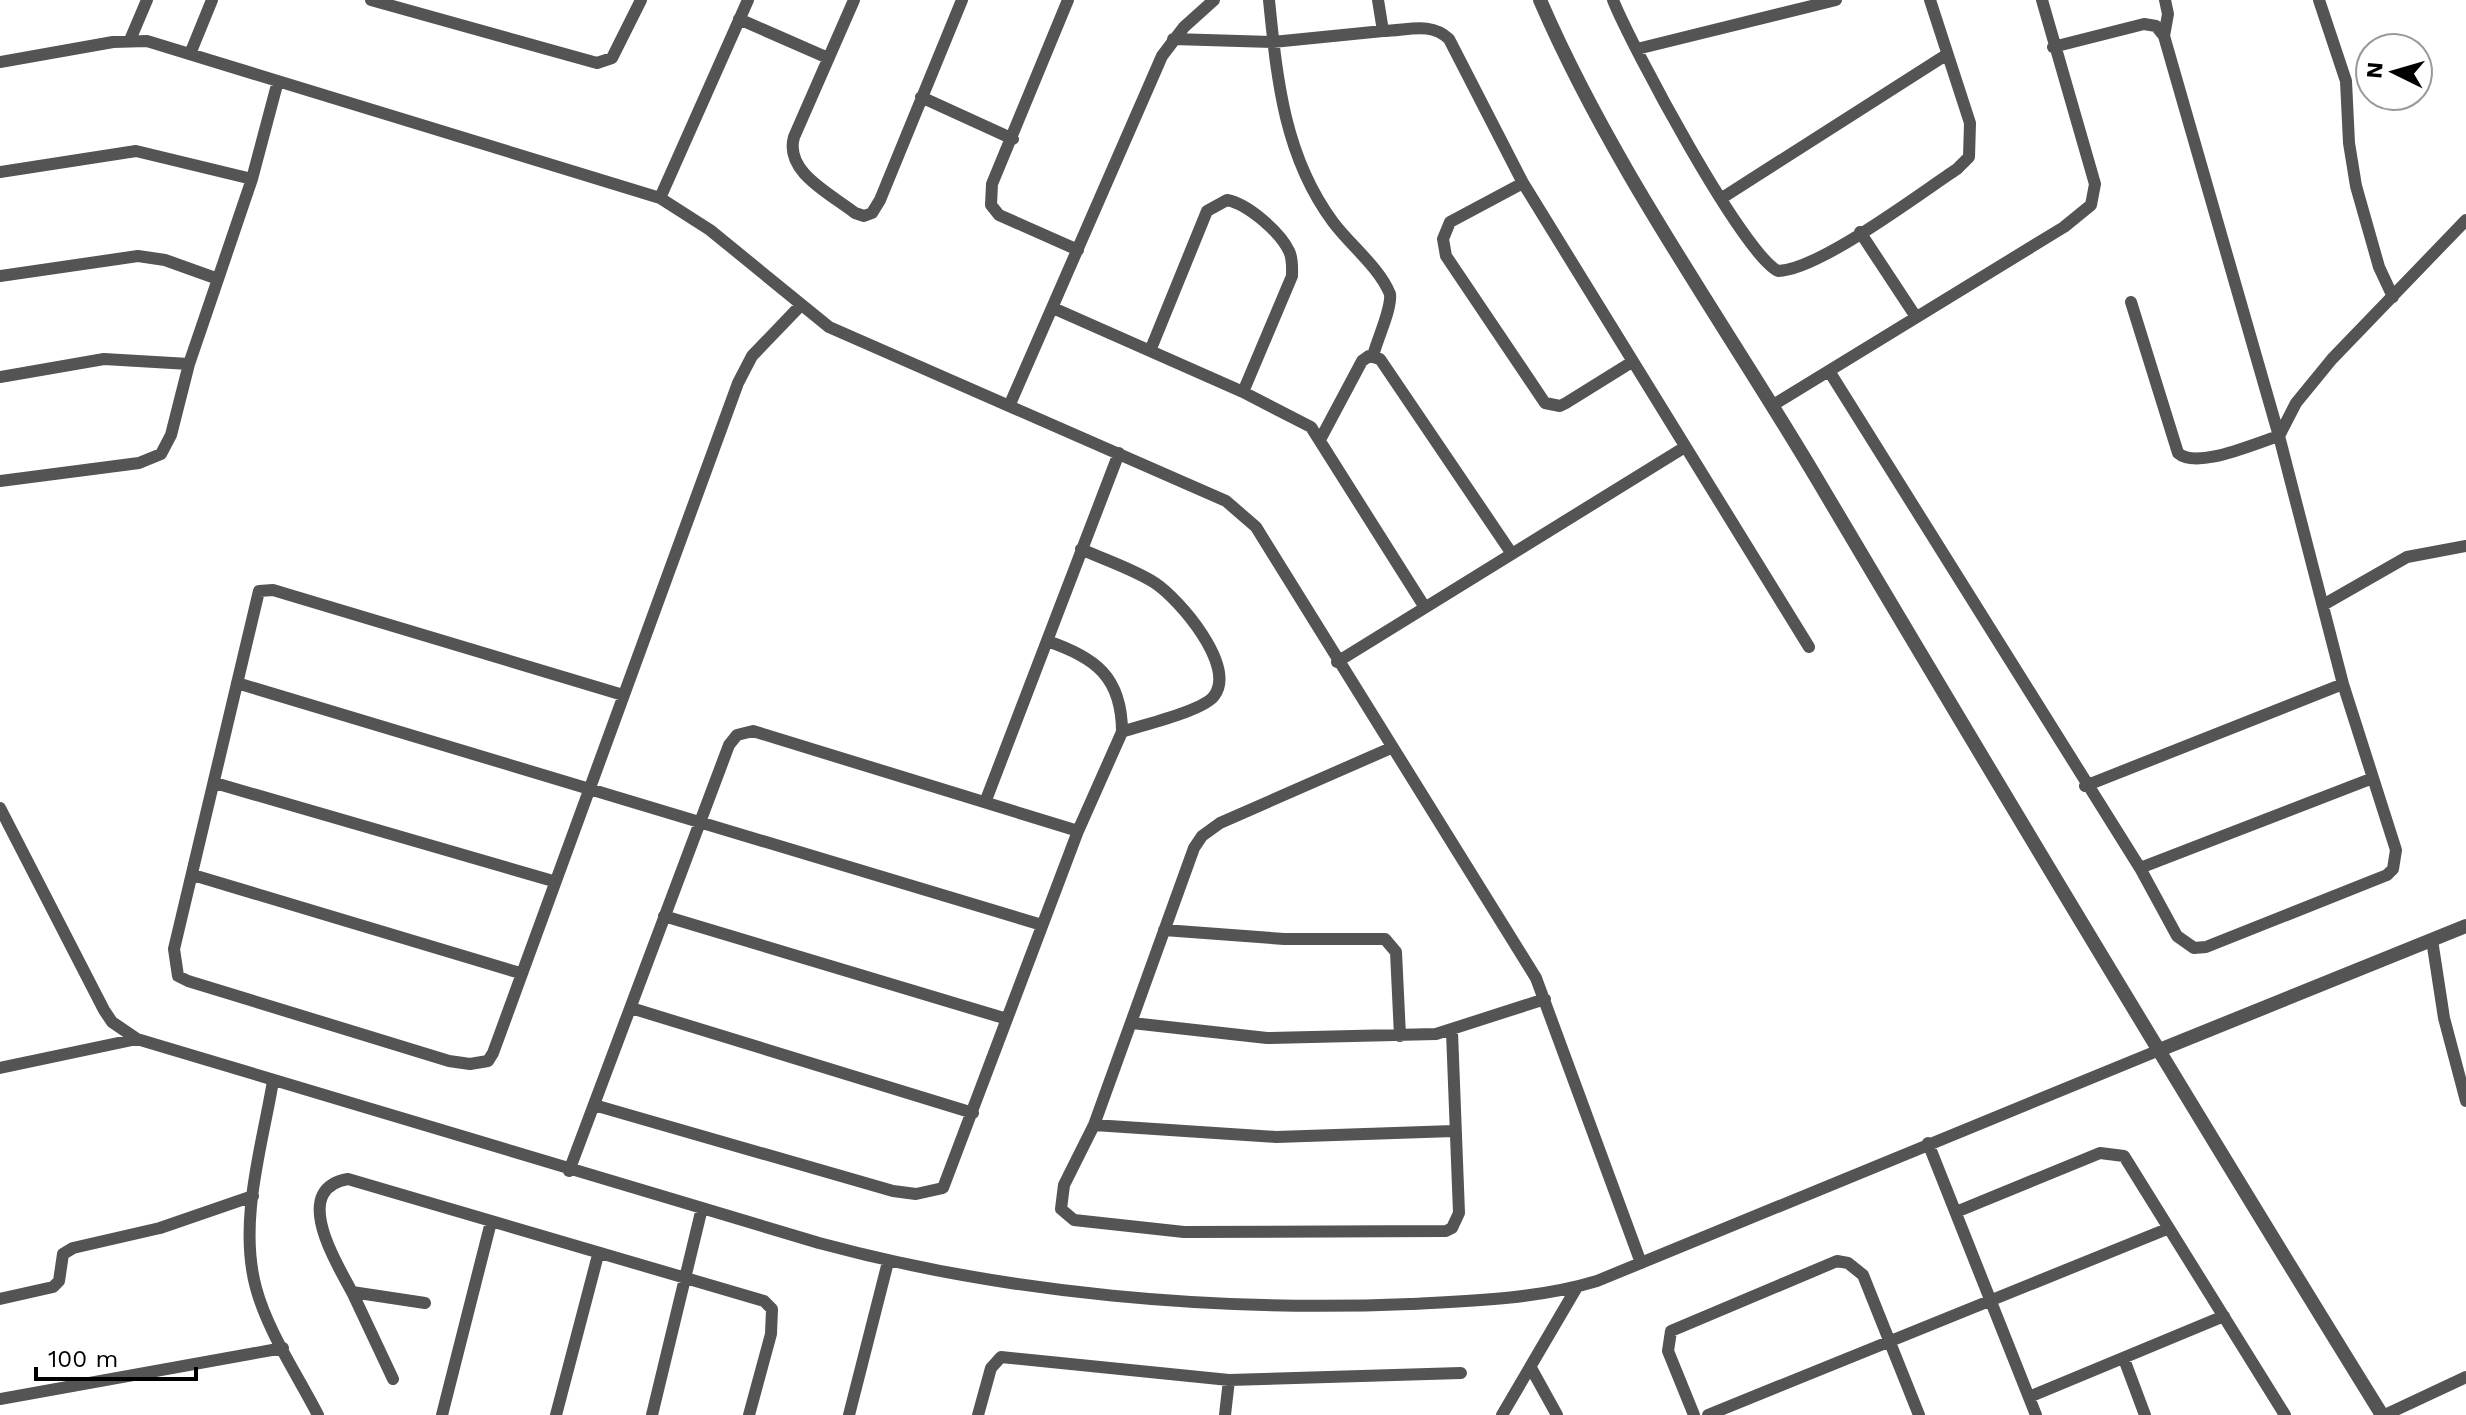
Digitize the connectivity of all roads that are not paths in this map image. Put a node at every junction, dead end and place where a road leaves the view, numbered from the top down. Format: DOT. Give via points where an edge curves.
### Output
graph roads {
  1 [pos="147,0"];
  2 [pos="212,0"];
  3 [pos="371,0"];
  4 [pos="641,0"];
  5 [pos="748,0"];
  6 [pos="854,0"];
  7 [pos="962,0"];
  8 [pos="1068,0"];
  9 [pos="1214,0"];
  10 [pos="1269,0"];
  11 [pos="1378,0"];
  12 [pos="1540,0"];
  13 [pos="1613,0"];
  14 [pos="1836,0"];
  15 [pos="1930,0"];
  16 [pos="2042,0"];
  17 [pos="2165,0"];
  18 [pos="2319,0"];
  19 [pos="739,19"];
  20 [pos="1383,31"];
  21 [pos="2164,36"];
  22 [pos="1173,39"];
  23 [pos="130,40"];
  24 [pos="1273,42"];
  25 [pos="2053,47"];
  26 [pos="1637,49"];
  27 [pos="190,54"];
  28 [pos="1946,55"];
  29 [pos="828,58"];
  30 [pos="0,62"];
  31 [pos="278,81"];
  32 [pos="921,97"];
  33 [pos="1013,139"];
  34 [pos="0,172"];
  35 [pos="252,179"];
  36 [pos="1523,183"];
  37 [pos="660,198"];
  38 [pos="1722,198"];
  39 [pos="2466,220"];
  40 [pos="1860,232"];
  41 [pos="1078,250"];
  42 [pos="0,276"];
  43 [pos="218,279"];
  44 [pos="2393,297"];
  45 [pos="2131,302"];
  46 [pos="800,306"];
  47 [pos="1053,308"];
  48 [pos="1916,317"];
  49 [pos="1150,351"];
  50 [pos="1373,356"];
  51 [pos="1632,362"];
  52 [pos="189,364"];
  53 [pos="1829,371"];
  54 [pos="0,377"];
  55 [pos="1243,392"];
  56 [pos="1010,404"];
  57 [pos="1773,405"];
  58 [pos="2279,436"];
  59 [pos="1321,438"];
  60 [pos="1685,447"];
  61 [pos="1119,453"];
  62 [pos="0,481"];
  63 [pos="2466,546"];
  64 [pos="1081,549"];
  65 [pos="1512,554"];
  66 [pos="2323,605"];
  67 [pos="1424,606"];
  68 [pos="1047,641"];
  69 [pos="1809,647"];
  70 [pos="1337,662"];
  71 [pos="237,683"];
  72 [pos="2343,684"];
  73 [pos="623,695"];
  74 [pos="1122,732"];
  75 [pos="1391,748"];
  76 [pos="2373,778"];
  77 [pos="215,783"];
  78 [pos="2085,786"];
  79 [pos="590,790"];
  80 [pos="986,800"];
  81 [pos="0,808"];
  82 [pos="701,823"];
  83 [pos="1078,831"];
  84 [pos="2140,868"];
  85 [pos="193,875"];
  86 [pos="553,881"];
  87 [pos="664,916"];
  88 [pos="1042,925"];
  89 [pos="2466,926"];
  90 [pos="1164,930"];
  91 [pos="2432,940"];
  92 [pos="520,973"];
  93 [pos="1545,999"];
  94 [pos="631,1008"];
  95 [pos="1007,1019"];
  96 [pos="1132,1023"];
  97 [pos="1452,1032"];
  98 [pos="1400,1036"];
  99 [pos="137,1039"];
  100 [pos="2157,1051"];
  101 [pos="0,1068"];
  102 [pos="273,1081"];
  103 [pos="2466,1101"];
  104 [pos="594,1105"];
  105 [pos="973,1113"];
  106 [pos="1094,1125"];
  107 [pos="1454,1131"];
  108 [pos="1928,1143"];
  109 [pos="569,1171"];
  110 [pos="253,1196"];
  111 [pos="702,1208"];
  112 [pos="1956,1212"];
  113 [pos="491,1222"];
  114 [pos="2167,1229"];
  115 [pos="598,1255"];
  116 [pos="888,1262"];
  117 [pos="1641,1263"];
  118 [pos="687,1279"];
  119 [pos="1577,1287"];
  120 [pos="352,1292"];
  121 [pos="0,1299"];
  122 [pos="425,1303"];
  123 [pos="1992,1303"];
  124 [pos="2224,1316"];
  125 [pos="1891,1341"];
  126 [pos="283,1348"];
  127 [pos="2124,1359"];
  128 [pos="1531,1368"];
  129 [pos="1461,1373"];
  130 [pos="2466,1377"];
  131 [pos="393,1379"];
  132 [pos="1229,1380"];
  133 [pos="2029,1397"];
  134 [pos="0,1399"];
  135 [pos="318,1415"];
  136 [pos="442,1415"];
  137 [pos="556,1415"];
  138 [pos="652,1415"];
  139 [pos="749,1415"];
  140 [pos="849,1415"];
  141 [pos="978,1415"];
  142 [pos="1225,1415"];
  143 [pos="1502,1415"];
  144 [pos="1557,1415"];
  145 [pos="1694,1415"];
  146 [pos="1708,1415"];
  147 [pos="1919,1415"];
  148 [pos="2036,1415"];
  149 [pos="2145,1415"];
  150 [pos="2285,1415"];
  151 [pos="2383,1415"];
  1 -- 23 [label="street"];
  2 -- 27 [label="street"];
  3 -- 4 [label="street" via="597,63 612,58"];
  5 -- 19 [label="street"];
  6 -- 29 [label="street"];
  7 -- 32 [label="street"];
  8 -- 33 [label="street"];
  9 -- 22 [label="street"];
  10 -- 24 [label="street"];
  11 -- 20 [label="street"];
  12 -- 57 [label="street" via="1604,129"];
  13 -- 26 [label="street"];
  14 -- 26 [label="street"];
  15 -- 28 [label="street"];
  16 -- 25 [label="street"];
  17 -- 21 [label="street"];
  18 -- 44 [label="street" via="2346,81 2356,186"];
  19 -- 29 [label="street"];
  19 -- 37 [label="street"];
  20 -- 24 [label="street"];
  20 -- 36 [label="street" via="1428,27 1449,39"];
  21 -- 25 [label="street" via="2156,26 2144,24"];
  21 -- 58 [label="street"];
  22 -- 24 [label="street"];
  22 -- 41 [label="street"];
  23 -- 27 [label="street"];
  23 -- 30 [label="street"];
  24 -- 50 [label="street" via="1280,96 1298,161 1332,221 1390,294"];
  25 -- 48 [label="street" via="2095,184 2091,205"];
  26 -- 38 [label="street"];
  27 -- 31 [label="street"];
  28 -- 38 [label="street"];
  28 -- 40 [label="street" via="1970,123 1971,153 1957,169"];
  29 -- 32 [label="street" via="794,137 792,159 860,216 872,213 880,200"];
  31 -- 35 [label="street"];
  31 -- 37 [label="street"];
  32 -- 33 [label="street"];
  33 -- 41 [label="street" via="992,184 994,210"];
  34 -- 35 [label="street" via="136,151"];
  35 -- 43 [label="street"];
  36 -- 51 [label="street"];
  36 -- 51 [label="street" via="1450,222 1443,239 1446,256 1545,403 1560,406"];
  37 -- 46 [label="street" via="710,230"];
  38 -- 40 [label="street" via="1757,252 1778,271 1801,266"];
  39 -- 44 [label="street"];
  40 -- 48 [label="street"];
  41 -- 47 [label="street"];
  42 -- 43 [label="street" via="138,256"];
  43 -- 52 [label="street"];
  44 -- 58 [label="street" via="2309,385"];
  45 -- 58 [label="street" via="2180,456 2207,458"];
  46 -- 56 [label="street" via="841,334"];
  46 -- 73 [label="street" via="752,356 738,383"];
  47 -- 49 [label="street"];
  47 -- 56 [label="street"];
  48 -- 53 [label="street"];
  49 -- 55 [label="street"];
  49 -- 55 [label="street" via="1207,211 1227,200 1243,205 1290,252 1292,276"];
  50 -- 59 [label="street" via="1362,361"];
  50 -- 65 [label="street" via="1389,369"];
  51 -- 60 [label="street"];
  52 -- 54 [label="street" via="104,359"];
  52 -- 62 [label="street" via="161,454 139,463"];
  53 -- 57 [label="street"];
  53 -- 78 [label="street"];
  55 -- 59 [label="street" via="1299,419"];
  56 -- 61 [label="street"];
  57 -- 100 [label="street"];
  58 -- 66 [label="street"];
  59 -- 67 [label="street"];
  60 -- 65 [label="street"];
  60 -- 69 [label="street"];
  61 -- 64 [label="street"];
  61 -- 70 [label="street" via="1226,501 1256,527"];
  63 -- 66 [label="street" via="2407,557"];
  64 -- 68 [label="street"];
  64 -- 74 [label="street" via="1163,589 1182,608 1218,664 1214,698"];
  65 -- 67 [label="street"];
  66 -- 72 [label="street"];
  67 -- 70 [label="street"];
  68 -- 74 [label="street" via="1092,660 1109,678"];
  68 -- 80 [label="street"];
  70 -- 75 [label="street"];
  71 -- 73 [label="street" via="257,595 268,589"];
  71 -- 77 [label="street"];
  71 -- 79 [label="street"];
  72 -- 76 [label="street"];
  72 -- 78 [label="street"];
  73 -- 79 [label="street"];
  74 -- 83 [label="street"];
  75 -- 90 [label="street" via="1209,830 1194,848"];
  75 -- 93 [label="street"];
  76 -- 84 [label="street"];
  76 -- 84 [label="street" via="2396,850 2393,869 2206,947 2194,948 2177,936"];
  77 -- 85 [label="street"];
  77 -- 86 [label="street"];
  78 -- 84 [label="street"];
  79 -- 82 [label="street"];
  79 -- 86 [label="street"];
  80 -- 82 [label="street" via="747,731 729,745"];
  80 -- 83 [label="street"];
  81 -- 99 [label="street" via="104,1010"];
  82 -- 87 [label="street"];
  82 -- 88 [label="street"];
  83 -- 88 [label="street"];
  85 -- 92 [label="street"];
  85 -- 92 [label="street" via="174,949 178,976 449,1061 488,1061"];
  86 -- 92 [label="street"];
  87 -- 94 [label="street"];
  87 -- 95 [label="street"];
  88 -- 95 [label="street"];
  89 -- 91 [label="street"];
  90 -- 96 [label="street"];
  90 -- 98 [label="street" via="1284,939 1385,939 1396,952"];
  91 -- 100 [label="street"];
  91 -- 103 [label="street" via="2444,1018"];
  93 -- 97 [label="street"];
  93 -- 117 [label="street"];
  94 -- 104 [label="street"];
  94 -- 105 [label="street"];
  95 -- 105 [label="street"];
  96 -- 98 [label="street" via="1267,1038"];
  96 -- 106 [label="street"];
  97 -- 98 [label="street"];
  97 -- 107 [label="street"];
  99 -- 101 [label="street"];
  99 -- 102 [label="street"];
  100 -- 108 [label="street"];
  100 -- 151 [label="street"];
  102 -- 109 [label="street"];
  102 -- 110 [label="street"];
  104 -- 105 [label="street" via="916,1194 943,1188"];
  104 -- 109 [label="street"];
  106 -- 107 [label="street" via="1276,1137"];
  106 -- 107 [label="street" via="1064,1185 1061,1209 1074,1220 1184,1232 1446,1231 1459,1213"];
  108 -- 112 [label="street"];
  108 -- 117 [label="street"];
  109 -- 111 [label="street"];
  110 -- 121 [label="street" via="160,1228 73,1248 63,1254 59,1281 53,1287"];
  110 -- 126 [label="street" via="250,1231 256,1289"];
  111 -- 116 [label="street"];
  111 -- 118 [label="street"];
  112 -- 114 [label="street" via="2109,1152 2129,1160"];
  112 -- 123 [label="street"];
  113 -- 115 [label="street"];
  113 -- 120 [label="street" via="348,1179 333,1182 322,1203 323,1235"];
  113 -- 136 [label="street"];
  114 -- 123 [label="street"];
  114 -- 124 [label="street"];
  115 -- 118 [label="street"];
  115 -- 137 [label="street"];
  116 -- 119 [label="street" via="1063,1290 1310,1308 1459,1302"];
  116 -- 140 [label="street"];
  117 -- 119 [label="street"];
  118 -- 138 [label="street"];
  118 -- 139 [label="street" via="748,1294 772,1309 771,1334"];
  119 -- 128 [label="street"];
  120 -- 122 [label="street"];
  120 -- 131 [label="street"];
  123 -- 125 [label="street"];
  123 -- 133 [label="street"];
  124 -- 127 [label="street"];
  124 -- 150 [label="street"];
  125 -- 145 [label="street" via="1863,1275 1848,1263 1823,1264 1671,1331 1668,1351"];
  125 -- 146 [label="street"];
  125 -- 147 [label="street"];
  126 -- 134 [label="street"];
  126 -- 135 [label="street"];
  127 -- 133 [label="street"];
  127 -- 149 [label="street"];
  128 -- 143 [label="street"];
  128 -- 144 [label="street"];
  129 -- 132 [label="street"];
  130 -- 151 [label="street"];
  132 -- 141 [label="street" via="1001,1357 991,1368"];
  132 -- 142 [label="street"];
  133 -- 148 [label="street"];
}
